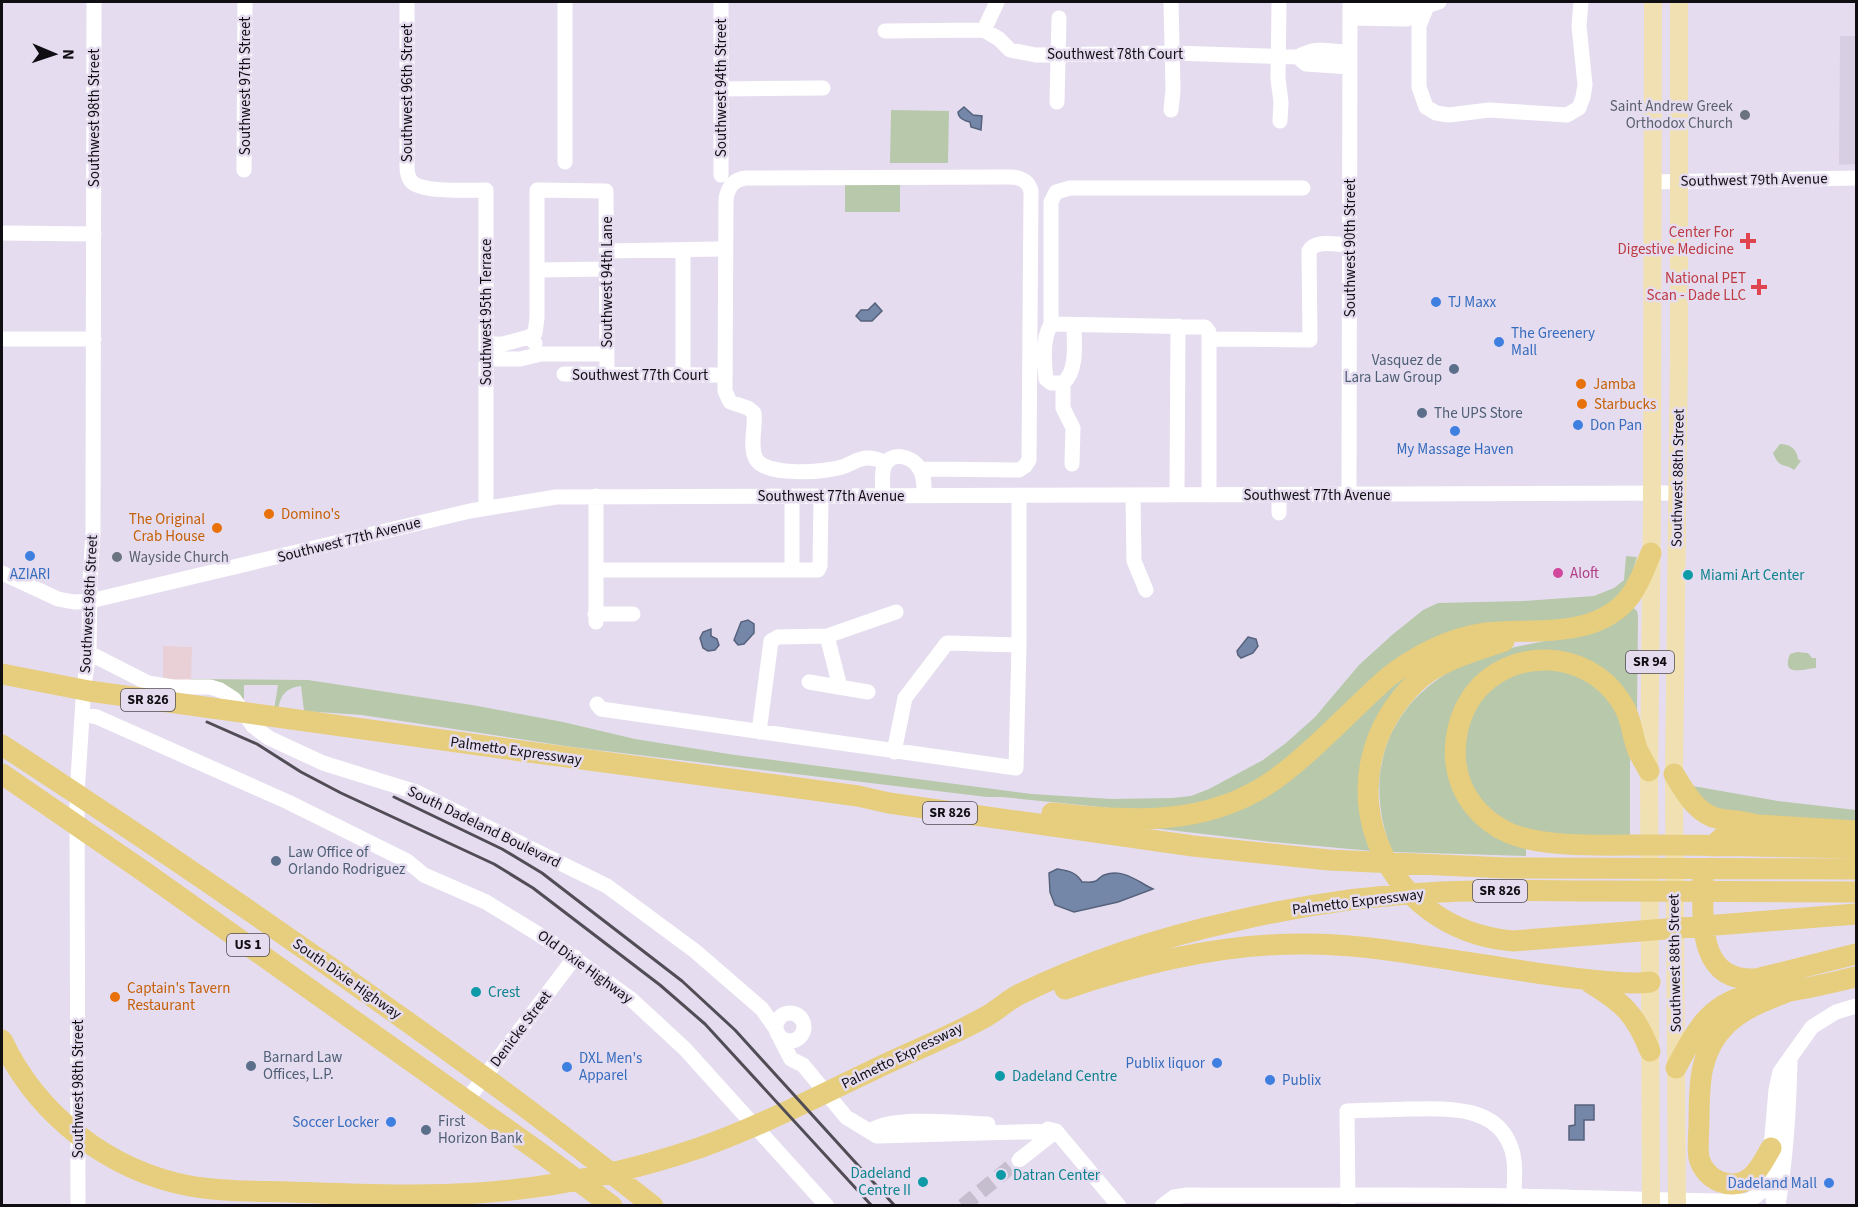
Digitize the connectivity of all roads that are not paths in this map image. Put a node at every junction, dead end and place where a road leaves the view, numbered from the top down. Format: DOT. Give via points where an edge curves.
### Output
graph roads {
  1 [pos="94,2"];
  2 [pos="245,2"];
  3 [pos="407,2"];
  4 [pos="565,2"];
  5 [pos="721,2"];
  6 [pos="997,2"];
  7 [pos="1171,2"];
  8 [pos="1279,2"];
  9 [pos="1581,2"];
  10 [pos="1653,2"];
  11 [pos="1679,2"];
  12 [pos="1431,3"];
  13 [pos="1350,8"];
  14 [pos="1059,18"];
  15 [pos="984,30"];
  16 [pos="885,31"];
  17 [pos="1172,53"];
  18 [pos="1058,54"];
  19 [pos="1278,57"];
  20 [pos="1350,61"];
  21 [pos="823,88"];
  22 [pos="721,89"];
  23 [pos="1057,102"];
  24 [pos="1171,110"];
  25 [pos="1280,121"];
  26 [pos="565,162"];
  27 [pos="244,170"];
  28 [pos="721,175"];
  29 [pos="1857,178"];
  30 [pos="1679,181"];
  31 [pos="1652,182"];
  32 [pos="413,183"];
  33 [pos="1303,188"];
  34 [pos="2,233"];
  35 [pos="94,234"];
  36 [pos="1350,245"];
  37 [pos="718,249"];
  38 [pos="682,250"];
  39 [pos="607,251"];
  40 [pos="607,269"];
  41 [pos="537,270"];
  42 [pos="1051,324"];
  43 [pos="1074,325"];
  44 [pos="1178,326"];
  45 [pos="529,338"];
  46 [pos="2,339"];
  47 [pos="94,339"];
  48 [pos="1210,339"];
  49 [pos="486,352"];
  50 [pos="541,354"];
  51 [pos="606,354"];
  52 [pos="564,374"];
  53 [pos="607,374"];
  54 [pos="683,375"];
  55 [pos="716,375"];
  56 [pos="1063,383"];
  57 [pos="886,463"];
  58 [pos="1072,464"];
  59 [pos="921,469"];
  60 [pos="1678,493"];
  61 [pos="1652,494"];
  62 [pos="792,495"];
  63 [pos="1133,495"];
  64 [pos="1177,495"];
  65 [pos="1209,495"];
  66 [pos="1279,495"];
  67 [pos="1349,495"];
  68 [pos="596,496"];
  69 [pos="821,496"];
  70 [pos="883,496"];
  71 [pos="924,496"];
  72 [pos="1019,496"];
  73 [pos="486,508"];
  74 [pos="1279,513"];
  75 [pos="1651,553"];
  76 [pos="596,570"];
  77 [pos="792,570"];
  78 [pos="2,573"];
  79 [pos="1146,590"];
  80 [pos="90,601"];
  81 [pos="896,612"];
  82 [pos="633,614"];
  83 [pos="1533,632"];
  84 [pos="828,636"];
  85 [pos="1019,645"];
  86 [pos="89,653"];
  87 [pos="2,674"];
  88 [pos="809,682"];
  89 [pos="840,687"];
  90 [pos="868,692"];
  91 [pos="597,705"];
  92 [pos="82,714"];
  93 [pos="759,732"];
  94 [pos="2,745"];
  95 [pos="894,752"];
  96 [pos="1649,771"];
  97 [pos="2,774"];
  98 [pos="1674,774"];
  99 [pos="77,794"];
  100 [pos="858,796"];
  101 [pos="78,825"];
  102 [pos="1757,825"];
  103 [pos="1857,831"];
  104 [pos="1857,848"];
  105 [pos="1857,869"];
  106 [pos="1857,892"];
  107 [pos="1857,914"];
  108 [pos="309,952"];
  109 [pos="1857,954"];
  110 [pos="575,957"];
  111 [pos="1675,963"];
  112 [pos="290,975"];
  113 [pos="1857,977"];
  114 [pos="1589,981"];
  115 [pos="1650,982"];
  116 [pos="1787,992"];
  117 [pos="1857,1006"];
  118 [pos="762,1009"];
  119 [pos="786,1014"];
  120 [pos="988,1015"];
  121 [pos="778,1033"];
  122 [pos="800,1037"];
  123 [pos="2,1040"];
  124 [pos="1650,1051"];
  125 [pos="1790,1061"];
  126 [pos="803,1065"];
  127 [pos="1676,1068"];
  128 [pos="484,1077"];
  129 [pos="467,1100"];
  130 [pos="1056,1131"];
  131 [pos="1770,1158"];
  132 [pos="1019,1160"];
  133 [pos="1514,1196"];
  134 [pos="1580,1198"];
  135 [pos="1348,1200"];
  136 [pos="1651,1202"];
  137 [pos="1677,1204"];
  138 [pos="612,1205"];
  139 [pos="78,1206"];
  140 [pos="637,1206"];
  141 [pos="653,1206"];
  142 [pos="827,1206"];
  143 [pos="1119,1206"];
  144 [pos="1162,1206"];
  145 [pos="1611,1206"];
  146 [pos="1776,1206"];
  1 -- 35 [label="street, Southwest 98th Street"];
  2 -- 27 [label="street, Southwest 97th Street"];
  3 -- 32 [label="street, Southwest 96th Street" via="406,167"];
  4 -- 26 [label="street"];
  5 -- 22 [label="street, Southwest 94th Street"];
  6 -- 15 [label="street"];
  7 -- 17 [label="street"];
  8 -- 19 [label="street"];
  9 -- 12 [label="street" via="1579,26 1585,85 1579,108 1567,115 1489,110 1449,115 1426,107 1419,87 1419,26"];
  10 -- 31 [label="main road, Southwest 88th Street / SR 94"];
  11 -- 30 [label="main road, Southwest 88th Street / SR 94"];
  12 -- 13 [label="street" via="1407,19"];
  13 -- 20 [label="street, Southwest 90th Street"];
  14 -- 18 [label="street"];
  15 -- 16 [label="street"];
  15 -- 18 [label="street, Southwest 78th Court" via="1010,50"];
  17 -- 18 [label="street, Southwest 78th Court"];
  17 -- 19 [label="street, Southwest 78th Court"];
  17 -- 24 [label="street"];
  18 -- 23 [label="street"];
  19 -- 20 [label="street, Southwest 78th Court" via="1298,57 1317,50"];
  19 -- 25 [label="street"];
  20 -- 36 [label="street, Southwest 90th Street"];
  21 -- 22 [label="street"];
  22 -- 28 [label="street, Southwest 94th Street"];
  29 -- 30 [label="street, Southwest 79th Avenue"];
  30 -- 31 [label="street, Southwest 79th Avenue"];
  30 -- 60 [label="main road, Southwest 88th Street / SR 94"];
  31 -- 61 [label="main road, Southwest 88th Street / SR 94"];
  32 -- 49 [label="street, Southwest 95th Terrace" via="431,188 486,190"];
  33 -- 42 [label="street" via="1070,188 1056,192 1051,202"];
  34 -- 35 [label="street"];
  35 -- 47 [label="street, Southwest 98th Street"];
  36 -- 48 [label="street" via="1311,247 1310,340"];
  36 -- 67 [label="street, Southwest 90th Street"];
  37 -- 38 [label="street"];
  38 -- 39 [label="street"];
  38 -- 54 [label="street"];
  39 -- 40 [label="street, Southwest 94th Lane"];
  39 -- 41 [label="street, Southwest 94th Lane" via="606,190 537,190"];
  40 -- 41 [label="street"];
  40 -- 51 [label="street, Southwest 94th Lane"];
  41 -- 45 [label="street" via="537,326"];
  42 -- 43 [label="street"];
  42 -- 56 [label="street" via="1046,333 1046,379"];
  43 -- 44 [label="street"];
  43 -- 56 [label="street" via="1072,370"];
  44 -- 48 [label="street" via="1205,327"];
  44 -- 64 [label="street"];
  45 -- 49 [label="street"];
  45 -- 50 [label="street"];
  46 -- 47 [label="street"];
  47 -- 80 [label="street, Southwest 98th Street"];
  48 -- 65 [label="street"];
  49 -- 50 [label="street, Southwest 77th Court" via="520,359"];
  49 -- 73 [label="street, Southwest 95th Terrace"];
  50 -- 51 [label="street, Southwest 77th Court"];
  51 -- 53 [label="street, Southwest 94th Lane"];
  52 -- 53 [label="street, Southwest 77th Court"];
  53 -- 54 [label="street, Southwest 77th Court"];
  54 -- 55 [label="street, Southwest 77th Court"];
  56 -- 58 [label="street" via="1063,408 1073,428"];
  57 -- 59 [label="street" via="903,456"];
  57 -- 59 [label="street" via="866,458 834,468 778,471 756,460 753,413 730,402 725,391 726,200 728,189 736,180 1009,177 1029,185 1029,460 1019,470"];
  57 -- 70 [label="street"];
  59 -- 71 [label="street"];
  60 -- 61 [label="street, Southwest 77th Avenue"];
  60 -- 98 [label="main road, Southwest 88th Street / SR 94"];
  61 -- 67 [label="street, Southwest 77th Avenue"];
  61 -- 75 [label="main road, Southwest 88th Street / SR 94"];
  62 -- 68 [label="street, Southwest 77th Avenue"];
  62 -- 69 [label="street, Southwest 77th Avenue"];
  62 -- 77 [label="street"];
  63 -- 64 [label="street, Southwest 77th Avenue"];
  63 -- 72 [label="street, Southwest 77th Avenue"];
  63 -- 79 [label="street" via="1134,561"];
  64 -- 65 [label="street, Southwest 77th Avenue"];
  65 -- 66 [label="street, Southwest 77th Avenue"];
  66 -- 67 [label="street, Southwest 77th Avenue"];
  66 -- 74 [label="street"];
  68 -- 73 [label="street, Southwest 77th Avenue" via="547,497"];
  68 -- 76 [label="street"];
  69 -- 70 [label="street, Southwest 77th Avenue"];
  69 -- 77 [label="street" via="820,569"];
  70 -- 71 [label="street, Southwest 77th Avenue"];
  71 -- 72 [label="street, Southwest 77th Avenue"];
  72 -- 85 [label="street"];
  73 -- 80 [label="street, Southwest 77th Avenue"];
  75 -- 83 [label="highway" via="1637,586 1614,611 1588,624"];
  75 -- 96 [label="main road, Southwest 88th Street / SR 94"];
  76 -- 77 [label="street"];
  76 -- 82 [label="street" via="596,618"];
  78 -- 80 [label="street, Southwest 77th Avenue" via="66,601"];
  80 -- 86 [label="street, Southwest 98th Street"];
  81 -- 84 [label="street"];
  83 -- 100 [label="highway" via="1476,635 1414,659 1386,679 1274,780 1249,795 1194,814 1152,820 1110,819 889,795"];
  83 -- 107 [label="highway" via="1449,661 1418,680 1386,722 1372,761 1369,798 1381,851 1412,897 1445,922 1486,937 1530,941"];
  84 -- 89 [label="street"];
  84 -- 93 [label="street" via="778,637 771,641"];
  85 -- 95 [label="street" via="947,643 905,698"];
  85 -- 95 [label="street" via="1016,768"];
  86 -- 92 [label="street, Southwest 98th Street"];
  86 -- 118 [label="street, South Dadeland Boulevard" via="148,683 220,690 234,699 253,726 269,738 323,763 416,792 607,886 695,951"];
  87 -- 100 [label="highway, Palmetto Expressway / SR 826" via="89,691"];
  88 -- 89 [label="street"];
  89 -- 90 [label="street"];
  91 -- 93 [label="street" via="601,709"];
  92 -- 99 [label="street, Southwest 98th Street"];
  92 -- 110 [label="street, Old Dixie Highway" via="177,751 288,802 407,861 424,875 486,902"];
  93 -- 95 [label="street"];
  94 -- 99 [label="highway, South Dixie Highway / US 1"];
  96 -- 104 [label="highway" via="1622,703 1607,684 1580,666 1550,660 1517,664 1485,682 1466,706 1456,741 1457,769 1468,798 1485,818 1507,832 1534,840 1560,844"];
  96 -- 115 [label="main road, Southwest 88th Street / SR 94"];
  97 -- 101 [label="highway, South Dixie Highway / US 1"];
  98 -- 102 [label="highway" via="1704,813"];
  98 -- 111 [label="main road, Southwest 88th Street / SR 94"];
  99 -- 101 [label="street, Southwest 98th Street"];
  99 -- 108 [label="highway, South Dixie Highway / US 1"];
  100 -- 105 [label="highway, Palmetto Expressway / SR 826" via="927,809 1292,857 1427,866"];
  101 -- 112 [label="highway, South Dixie Highway / US 1"];
  101 -- 139 [label="street, Southwest 98th Street"];
  102 -- 103 [label="highway"];
  102 -- 109 [label="highway" via="1724,835 1707,857 1703,875 1704,935 1715,963 1731,975 1756,979"];
  106 -- 120 [label="highway, Palmetto Expressway / SR 826" via="1484,891 1358,899 1262,915 1115,955 1014,997"];
  108 -- 112 [label="highway"];
  108 -- 128 [label="highway, South Dixie Highway / US 1"];
  110 -- 128 [label="street, Denicke Street"];
  110 -- 142 [label="street, Old Dixie Highway" via="631,999 685,1049"];
  111 -- 115 [label="main road"];
  111 -- 127 [label="main road, Southwest 88th Street / SR 94"];
  112 -- 129 [label="highway, South Dixie Highway / US 1"];
  113 -- 116 [label="highway"];
  114 -- 115 [label="highway"];
  114 -- 120 [label="highway" via="1372,948 1280,944 1148,964"];
  114 -- 124 [label="highway" via="1627,1009"];
  115 -- 124 [label="main road, Southwest 88th Street / SR 94"];
  116 -- 127 [label="highway" via="1750,996 1720,1007 1697,1030"];
  116 -- 131 [label="highway" via="1751,1007 1726,1024 1705,1058 1699,1082 1698,1151 1708,1175 1726,1184 1743,1182"];
  117 -- 125 [label="street" via="1836,1012 1812,1027"];
  118 -- 119 [label="street, South Dadeland Boulevard"];
  118 -- 121 [label="street, South Dadeland Boulevard"];
  119 -- 121 [label="street" via="778,1019"];
  119 -- 122 [label="street" via="803,1020"];
  120 -- 123 [label="highway, Palmetto Expressway / SR 826" via="811,1102 697,1149 592,1177 484,1192 419,1195 226,1190 169,1181 117,1160 72,1131 17,1070"];
  121 -- 122 [label="street" via="793,1041"];
  121 -- 126 [label="street, South Dadeland Boulevard" via="791,1059"];
  122 -- 126 [label="street"];
  124 -- 136 [label="main road, Southwest 88th Street / SR 94"];
  125 -- 131 [label="street" via="1780,1072 1776,1090"];
  125 -- 146 [label="street" via="1782,1180"];
  126 -- 130 [label="street, South Dadeland Boulevard" via="846,1117 870,1131 887,1123 933,1128 1032,1124"];
  127 -- 137 [label="main road, Southwest 88th Street / SR 94"];
  128 -- 129 [label="street, Denicke Street"];
  128 -- 141 [label="highway, South Dixie Highway / US 1"];
  129 -- 138 [label="highway, South Dixie Highway / US 1"];
  130 -- 132 [label="street"];
  130 -- 143 [label="street"];
  131 -- 137 [label="street" via="1763,1190 1755,1198"];
  131 -- 146 [label="street"];
  133 -- 134 [label="street"];
  133 -- 135 [label="street"];
  133 -- 135 [label="street" via="1510,1144 1482,1116 1443,1109 1347,1111"];
  134 -- 136 [label="street"];
  134 -- 145 [label="street"];
  135 -- 144 [label="street" via="1182,1195"];
  136 -- 137 [label="street"];
  138 -- 140 [label="highway"];
}
